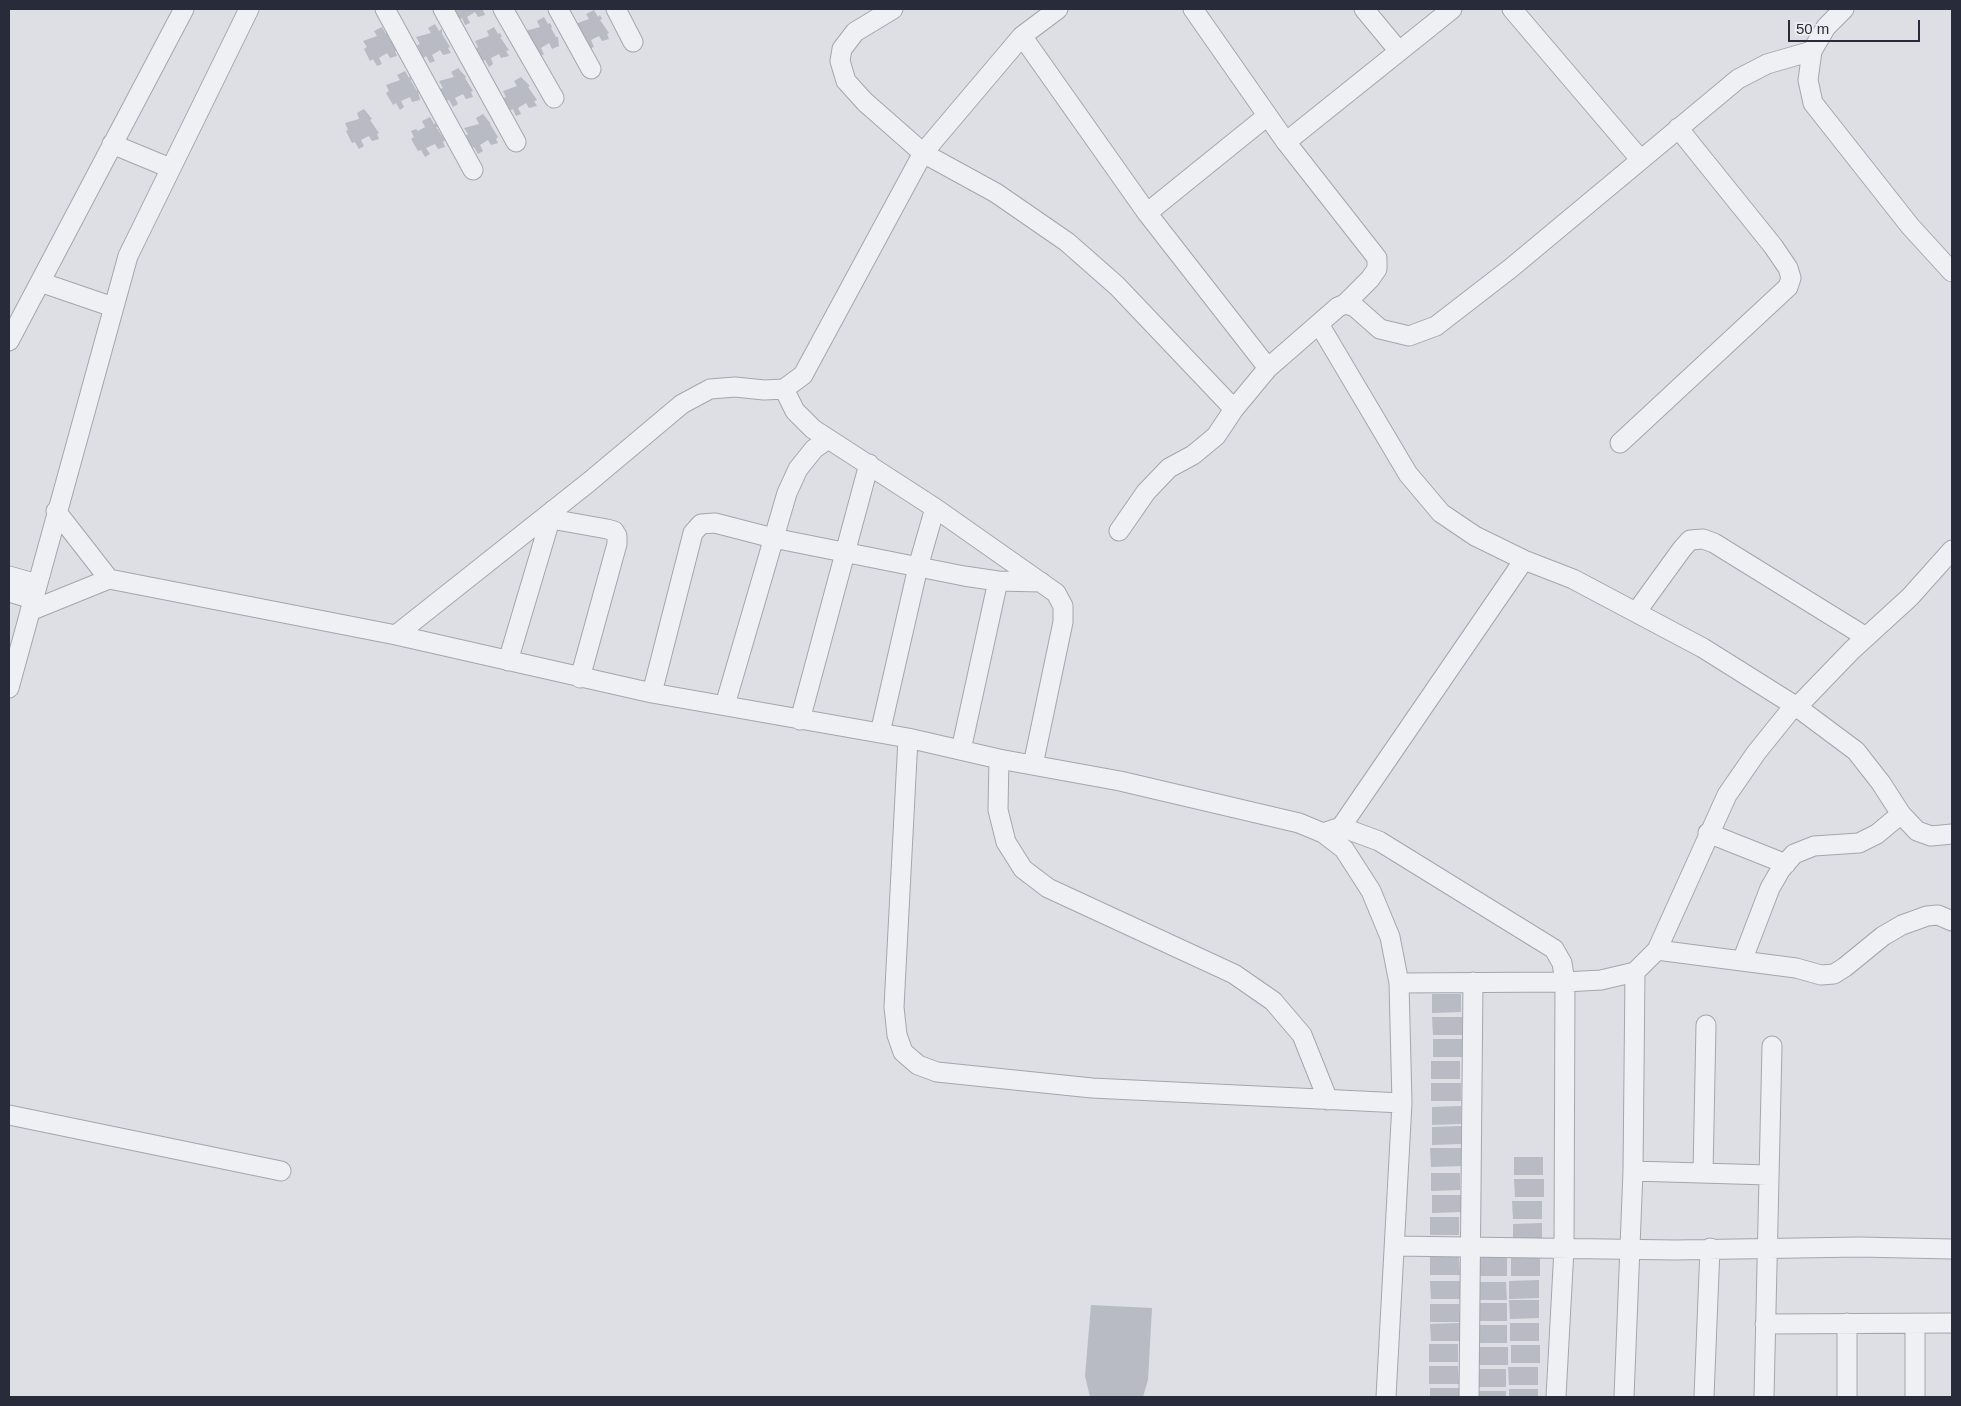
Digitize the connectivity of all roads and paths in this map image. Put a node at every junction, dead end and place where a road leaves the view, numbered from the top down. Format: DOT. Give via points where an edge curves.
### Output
graph roads {
  1 [pos="184,9"];
  2 [pos="249,9"];
  3 [pos="385,9"];
  4 [pos="443,9"];
  5 [pos="503,9"];
  6 [pos="558,9"];
  7 [pos="616,9"];
  8 [pos="893,9"];
  9 [pos="1058,9"];
  10 [pos="1193,9"];
  11 [pos="1364,9"];
  12 [pos="1452,9"];
  13 [pos="1512,9"];
  14 [pos="1844,9"];
  15 [pos="1022,36"];
  16 [pos="633,42"];
  17 [pos="1398,50"];
  18 [pos="1812,51"];
  19 [pos="591,69"];
  20 [pos="554,98"];
  21 [pos="1268,116"];
  22 [pos="1678,128"];
  23 [pos="516,142"];
  24 [pos="1286,142"];
  25 [pos="112,144"];
  26 [pos="923,153"];
  27 [pos="1640,159"];
  28 [pos="170,168"];
  29 [pos="473,170"];
  30 [pos="1147,213"];
  31 [pos="1952,272"];
  32 [pos="40,282"];
  33 [pos="1345,304"];
  34 [pos="113,307"];
  35 [pos="1319,324"];
  36 [pos="9,340"];
  37 [pos="1268,368"];
  38 [pos="784,389"];
  39 [pos="1234,408"];
  40 [pos="828,439"];
  41 [pos="1620,443"];
  42 [pos="869,464"];
  43 [pos="935,508"];
  44 [pos="56,511"];
  45 [pos="552,514"];
  46 [pos="1119,531"];
  47 [pos="773,538"];
  48 [pos="1952,550"];
  49 [pos="846,552"];
  50 [pos="1524,560"];
  51 [pos="918,567"];
  52 [pos="9,576"];
  53 [pos="108,579"];
  54 [pos="998,581"];
  55 [pos="1042,582"];
  56 [pos="9,592"];
  57 [pos="33,598"];
  58 [pos="1637,611"];
  59 [pos="396,635"];
  60 [pos="1866,637"];
  61 [pos="508,661"];
  62 [pos="580,678"];
  63 [pos="9,688"];
  64 [pos="652,693"];
  65 [pos="725,705"];
  66 [pos="1797,707"];
  67 [pos="800,720"];
  68 [pos="880,733"];
  69 [pos="908,738"];
  70 [pos="961,750"];
  71 [pos="999,758"];
  72 [pos="1033,765"];
  73 [pos="1901,814"];
  74 [pos="1332,830"];
  75 [pos="1708,833"];
  76 [pos="1952,834"];
  77 [pos="1786,864"];
  78 [pos="1948,914"];
  79 [pos="1657,950"];
  80 [pos="1742,961"];
  81 [pos="1635,972"];
  82 [pos="1473,982"];
  83 [pos="1566,982"];
  84 [pos="1399,983"];
  85 [pos="1706,1025"];
  86 [pos="1772,1046"];
  87 [pos="1328,1100"];
  88 [pos="1402,1103"];
  89 [pos="9,1115"];
  90 [pos="281,1171"];
  91 [pos="1632,1171"];
  92 [pos="1703,1173"];
  93 [pos="1768,1175"];
  94 [pos="1395,1246"];
  95 [pos="1471,1246"];
  96 [pos="1564,1248"];
  97 [pos="1710,1248"];
  98 [pos="1766,1249"];
  99 [pos="1952,1249"];
  100 [pos="1630,1250"];
  101 [pos="1915,1323"];
  102 [pos="1952,1323"];
  103 [pos="1765,1324"];
  104 [pos="1847,1324"];
  105 [pos="1386,1397"];
  106 [pos="1470,1397"];
  107 [pos="1556,1397"];
  108 [pos="1624,1397"];
  109 [pos="1704,1397"];
  110 [pos="1764,1397"];
  111 [pos="1847,1397"];
  112 [pos="1915,1397"];
  1 -- 25 [label="street"];
  2 -- 28 [label="street"];
  3 -- 29 [label="street"];
  4 -- 23 [label="street"];
  5 -- 20 [label="street"];
  6 -- 19 [label="street"];
  7 -- 16 [label="street"];
  8 -- 26 [label="street" via="855,32 842,49 840,62 846,81 865,102"];
  9 -- 15 [label="street"];
  10 -- 21 [label="street"];
  11 -- 17 [label="street"];
  12 -- 17 [label="street"];
  13 -- 27 [label="street"];
  14 -- 18 [label="street" via="1826,27"];
  15 -- 26 [label="street"];
  15 -- 30 [label="street"];
  17 -- 24 [label="street"];
  18 -- 22 [label="street" via="1768,64 1738,79"];
  18 -- 31 [label="street" via="1808,80 1813,102 1910,226"];
  21 -- 24 [label="street"];
  21 -- 30 [label="street"];
  22 -- 27 [label="street"];
  22 -- 41 [label="street" via="1774,246 1791,278 1788,287"];
  24 -- 33 [label="street" via="1376,258 1377,269"];
  25 -- 28 [label="street"];
  25 -- 32 [label="street"];
  26 -- 38 [label="street" via="803,375"];
  26 -- 39 [label="street" via="996,193 1067,242 1117,286"];
  27 -- 33 [label="street" via="1511,268 1436,326 1409,336 1380,328 1354,307"];
  28 -- 34 [label="street" via="128,256"];
  30 -- 37 [label="street"];
  32 -- 34 [label="street"];
  32 -- 36 [label="street"];
  33 -- 35 [label="street"];
  34 -- 44 [label="street"];
  35 -- 37 [label="street"];
  35 -- 50 [label="street" via="1408,474 1441,513 1475,536"];
  37 -- 39 [label="street"];
  38 -- 40 [label="street" via="795,411"];
  38 -- 45 [label="street" via="710,389 682,404"];
  39 -- 46 [label="street" via="1216,436 1193,455 1169,468 1146,492"];
  40 -- 42 [label="street"];
  40 -- 47 [label="street" via="814,449 798,469"];
  42 -- 43 [label="street"];
  42 -- 49 [label="street"];
  43 -- 51 [label="street"];
  43 -- 55 [label="street"];
  44 -- 53 [label="street"];
  44 -- 57 [label="street"];
  45 -- 59 [label="street"];
  45 -- 61 [label="street"];
  45 -- 62 [label="street" via="614,531 617,536"];
  47 -- 49 [label="street"];
  47 -- 64 [label="street" via="715,523 701,524 693,533"];
  47 -- 65 [label="street"];
  48 -- 60 [label="street" via="1910,597"];
  49 -- 51 [label="street"];
  49 -- 67 [label="street"];
  50 -- 58 [label="street" via="1573,579"];
  50 -- 74 [label="street"];
  51 -- 54 [label="street"];
  51 -- 68 [label="street"];
  52 -- 57 [label="street"];
  53 -- 57 [label="street"];
  53 -- 59 [label="street"];
  54 -- 55 [label="street"];
  54 -- 70 [label="street"];
  55 -- 72 [label="street" via="1056,593 1063,606 1063,622"];
  56 -- 57 [label="street"];
  57 -- 63 [label="street"];
  58 -- 60 [label="street" via="1690,540 1703,540 1714,543"];
  58 -- 66 [label="street"];
  59 -- 61 [label="street"];
  60 -- 66 [label="street"];
  61 -- 62 [label="street"];
  62 -- 64 [label="street"];
  64 -- 65 [label="street"];
  65 -- 67 [label="street"];
  66 -- 73 [label="street" via="1856,751"];
  66 -- 75 [label="street" via="1789,712 1727,795"];
  67 -- 68 [label="street"];
  68 -- 69 [label="street"];
  69 -- 70 [label="street"];
  69 -- 87 [label="street" via="894,1007 896,1035 903,1052 918,1065 937,1072 1092,1088"];
  70 -- 71 [label="street"];
  71 -- 72 [label="street"];
  71 -- 87 [label="street" via="998,810 1006,842 1023,869 1048,888 1234,974 1274,1001 1302,1035"];
  72 -- 74 [label="street" via="1120,781"];
  73 -- 76 [label="street" via="1917,830 1931,836"];
  73 -- 77 [label="street" via="1859,844 1814,846 1794,854"];
  74 -- 83 [label="street" via="1379,842 1554,949 1562,963"];
  74 -- 84 [label="street" via="1372,891 1390,937"];
  75 -- 77 [label="street"];
  75 -- 79 [label="street"];
  77 -- 80 [label="street" via="1770,888"];
  78 -- 80 [label="street" via="1927,916 1902,925 1834,974 1821,975 1796,968"];
  79 -- 80 [label="street"];
  79 -- 81 [label="street"];
  81 -- 83 [label="street" via="1601,980"];
  81 -- 91 [label="street"];
  82 -- 83 [label="street"];
  82 -- 84 [label="street"];
  82 -- 95 [label="street"];
  83 -- 96 [label="street"];
  84 -- 88 [label="street"];
  85 -- 92 [label="street"];
  86 -- 93 [label="street"];
  87 -- 88 [label="street"];
  88 -- 94 [label="street"];
  89 -- 90 [label="street"];
  91 -- 92 [label="street"];
  91 -- 100 [label="street"];
  92 -- 93 [label="street"];
  93 -- 98 [label="street"];
  94 -- 95 [label="street"];
  94 -- 105 [label="street"];
  95 -- 96 [label="street"];
  95 -- 106 [label="street"];
  96 -- 100 [label="street"];
  96 -- 107 [label="street"];
  97 -- 98 [label="street"];
  97 -- 100 [label="street"];
  97 -- 109 [label="street"];
  98 -- 99 [label="street"];
  98 -- 103 [label="street"];
  100 -- 108 [label="street"];
  101 -- 102 [label="street"];
  101 -- 104 [label="street"];
  101 -- 112 [label="street"];
  103 -- 104 [label="street"];
  103 -- 110 [label="street"];
  104 -- 111 [label="street"];
}
